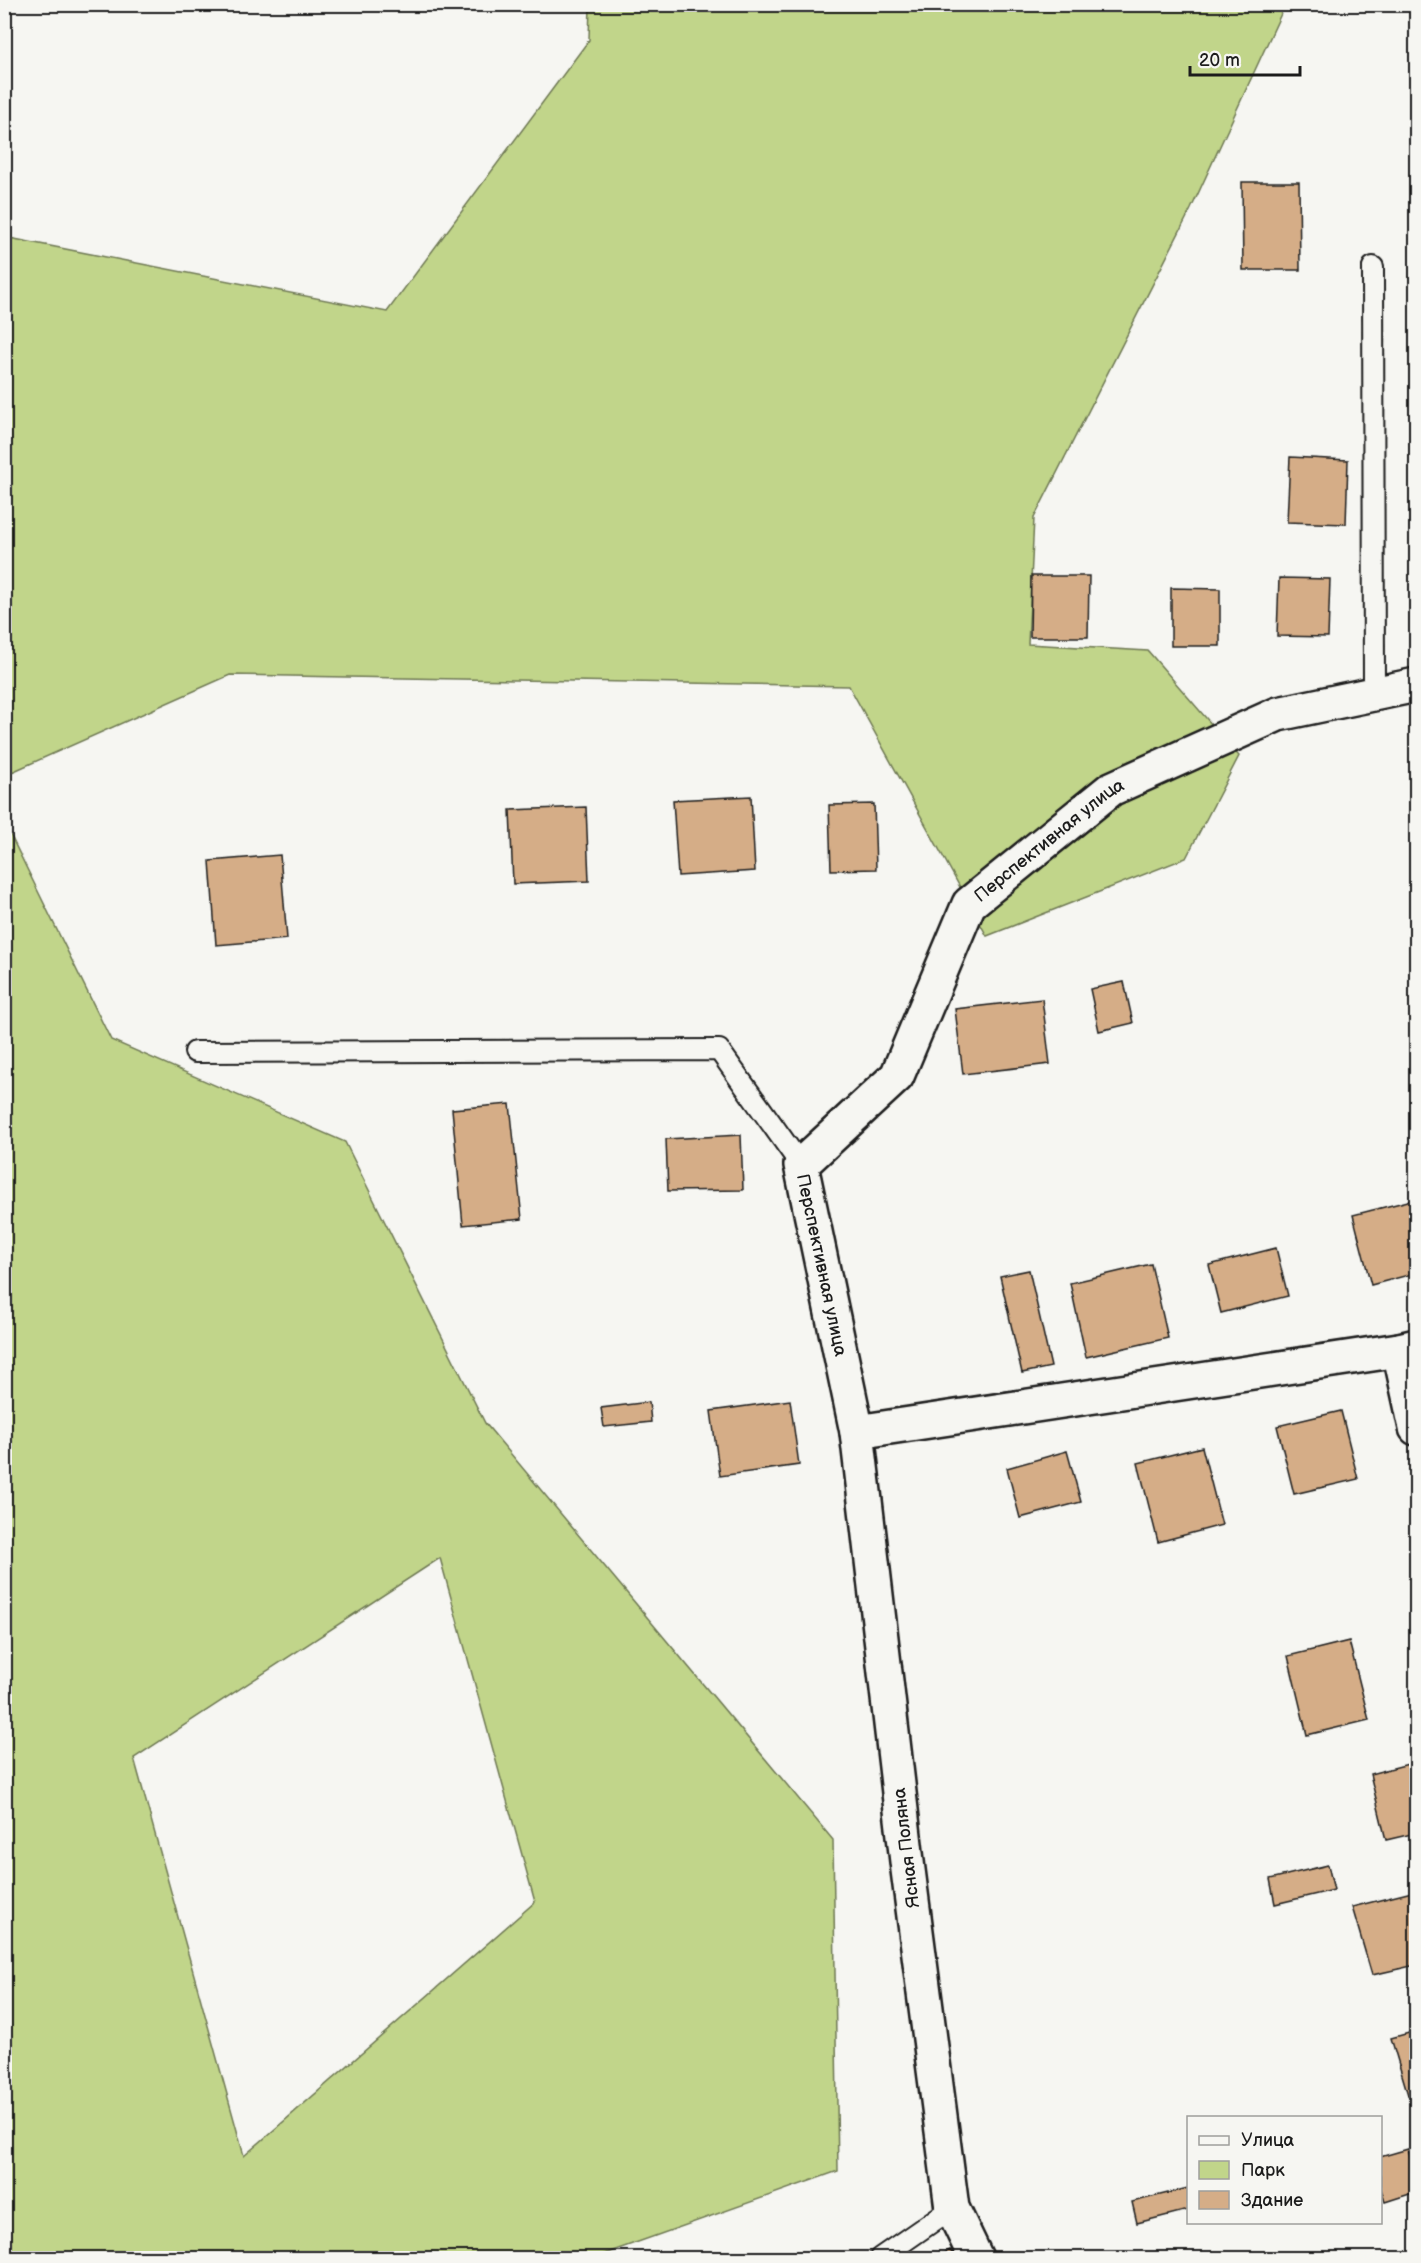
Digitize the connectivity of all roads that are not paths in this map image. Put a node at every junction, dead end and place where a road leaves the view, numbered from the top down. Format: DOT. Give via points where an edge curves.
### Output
graph roads {
  1 [pos="1373,267"];
  2 [pos="1416,685"];
  3 [pos="1374,694"];
  4 [pos="195,1052"];
  5 [pos="801,1165"];
  6 [pos="1408,1348"];
  7 [pos="1416,1428"];
  8 [pos="858,1432"];
  9 [pos="952,2208"];
  10 [pos="880,2259"];
  11 [pos="976,2259"];
  1 -- 3 [label="lane"];
  2 -- 3 [label="street, Перспективная улица"];
  3 -- 5 [label="street, Перспективная улица" via="1278,714 1112,789 969,904 897,1076"];
  4 -- 5 [label="lane" via="718,1050"];
  5 -- 8 [label="street, Перспективная улица"];
  6 -- 7 [label="street"];
  6 -- 8 [label="street"];
  8 -- 9 [label="street, Ясная Поляна" via="908,1870"];
  9 -- 10 [label="lane"];
  9 -- 11 [label="street, Ясная Поляна"];
}
